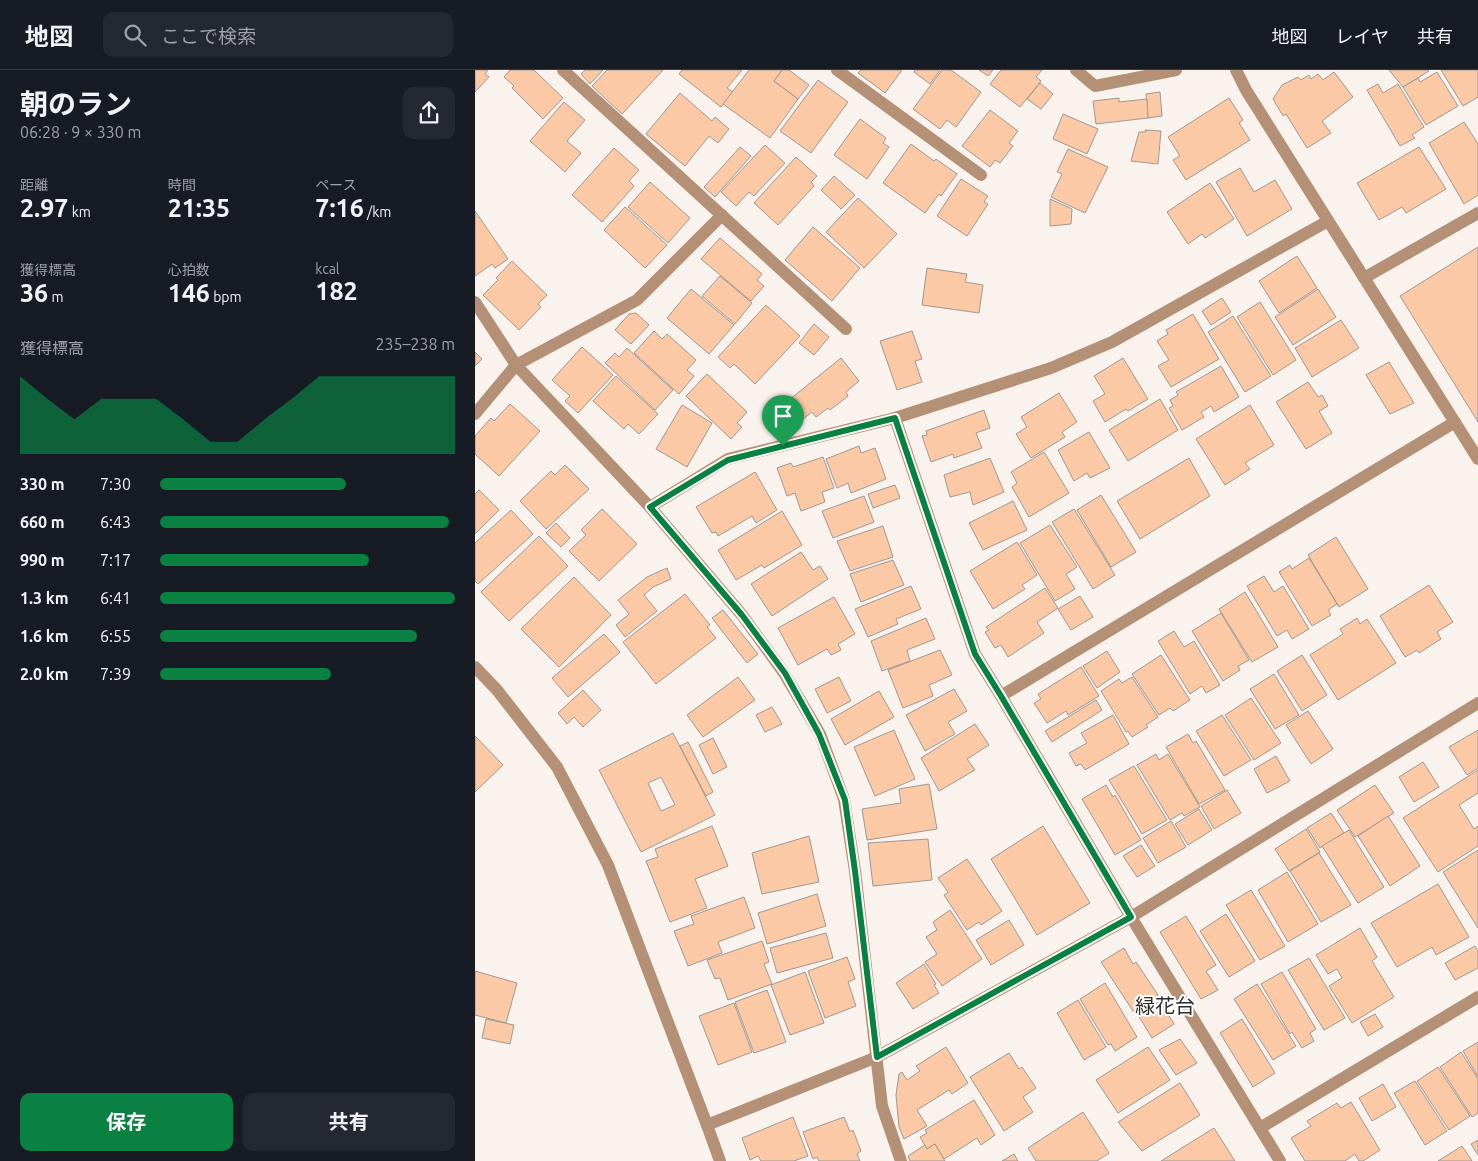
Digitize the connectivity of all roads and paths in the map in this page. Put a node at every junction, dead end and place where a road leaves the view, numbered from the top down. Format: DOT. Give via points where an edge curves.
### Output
graph roads {
  1 [pos="563,70"];
  2 [pos="837,70"];
  3 [pos="1076,70"];
  4 [pos="1176,70"];
  5 [pos="1236,70"];
  6 [pos="981,175"];
  7 [pos="1478,213"];
  8 [pos="722,214"];
  9 [pos="1328,221"];
  10 [pos="1364,278"];
  11 [pos="475,302"];
  12 [pos="846,329"];
  13 [pos="516,365"];
  14 [pos="475,414"];
  15 [pos="895,418"];
  16 [pos="1455,422"];
  17 [pos="1478,459"];
  18 [pos="650,507"];
  19 [pos="475,666"];
  20 [pos="1001,696"];
  21 [pos="1478,703"];
  22 [pos="1131,917"];
  23 [pos="1478,997"];
  24 [pos="877,1057"];
  25 [pos="707,1125"];
  26 [pos="1260,1128"];
  27 [pos="720,1161"];
  28 [pos="901,1161"];
  29 [pos="1280,1161"];
  1 -- 8 [label="street"];
  2 -- 6 [label="street"];
  3 -- 4 [label="street" via="1095,86"];
  5 -- 9 [label="street"];
  7 -- 10 [label="street"];
  8 -- 12 [label="street"];
  8 -- 13 [label="street" via="637,300"];
  9 -- 10 [label="street"];
  9 -- 15 [label="street" via="1112,342 1051,368"];
  10 -- 16 [label="street"];
  11 -- 13 [label="street"];
  13 -- 14 [label="street"];
  13 -- 18 [label="street"];
  15 -- 18 [label="street" via="728,460"];
  15 -- 20 [label="street" via="975,654"];
  16 -- 17 [label="street"];
  16 -- 20 [label="street"];
  18 -- 24 [label="street" via="742,615 785,673 819,734 845,800"];
  19 -- 25 [label="street" via="557,767 608,865"];
  20 -- 22 [label="street"];
  21 -- 22 [label="street"];
  22 -- 24 [label="street"];
  22 -- 26 [label="street"];
  23 -- 26 [label="street"];
  24 -- 25 [label="street"];
  24 -- 28 [label="street" via="882,1106"];
  25 -- 27 [label="street"];
  26 -- 29 [label="street"];
}
